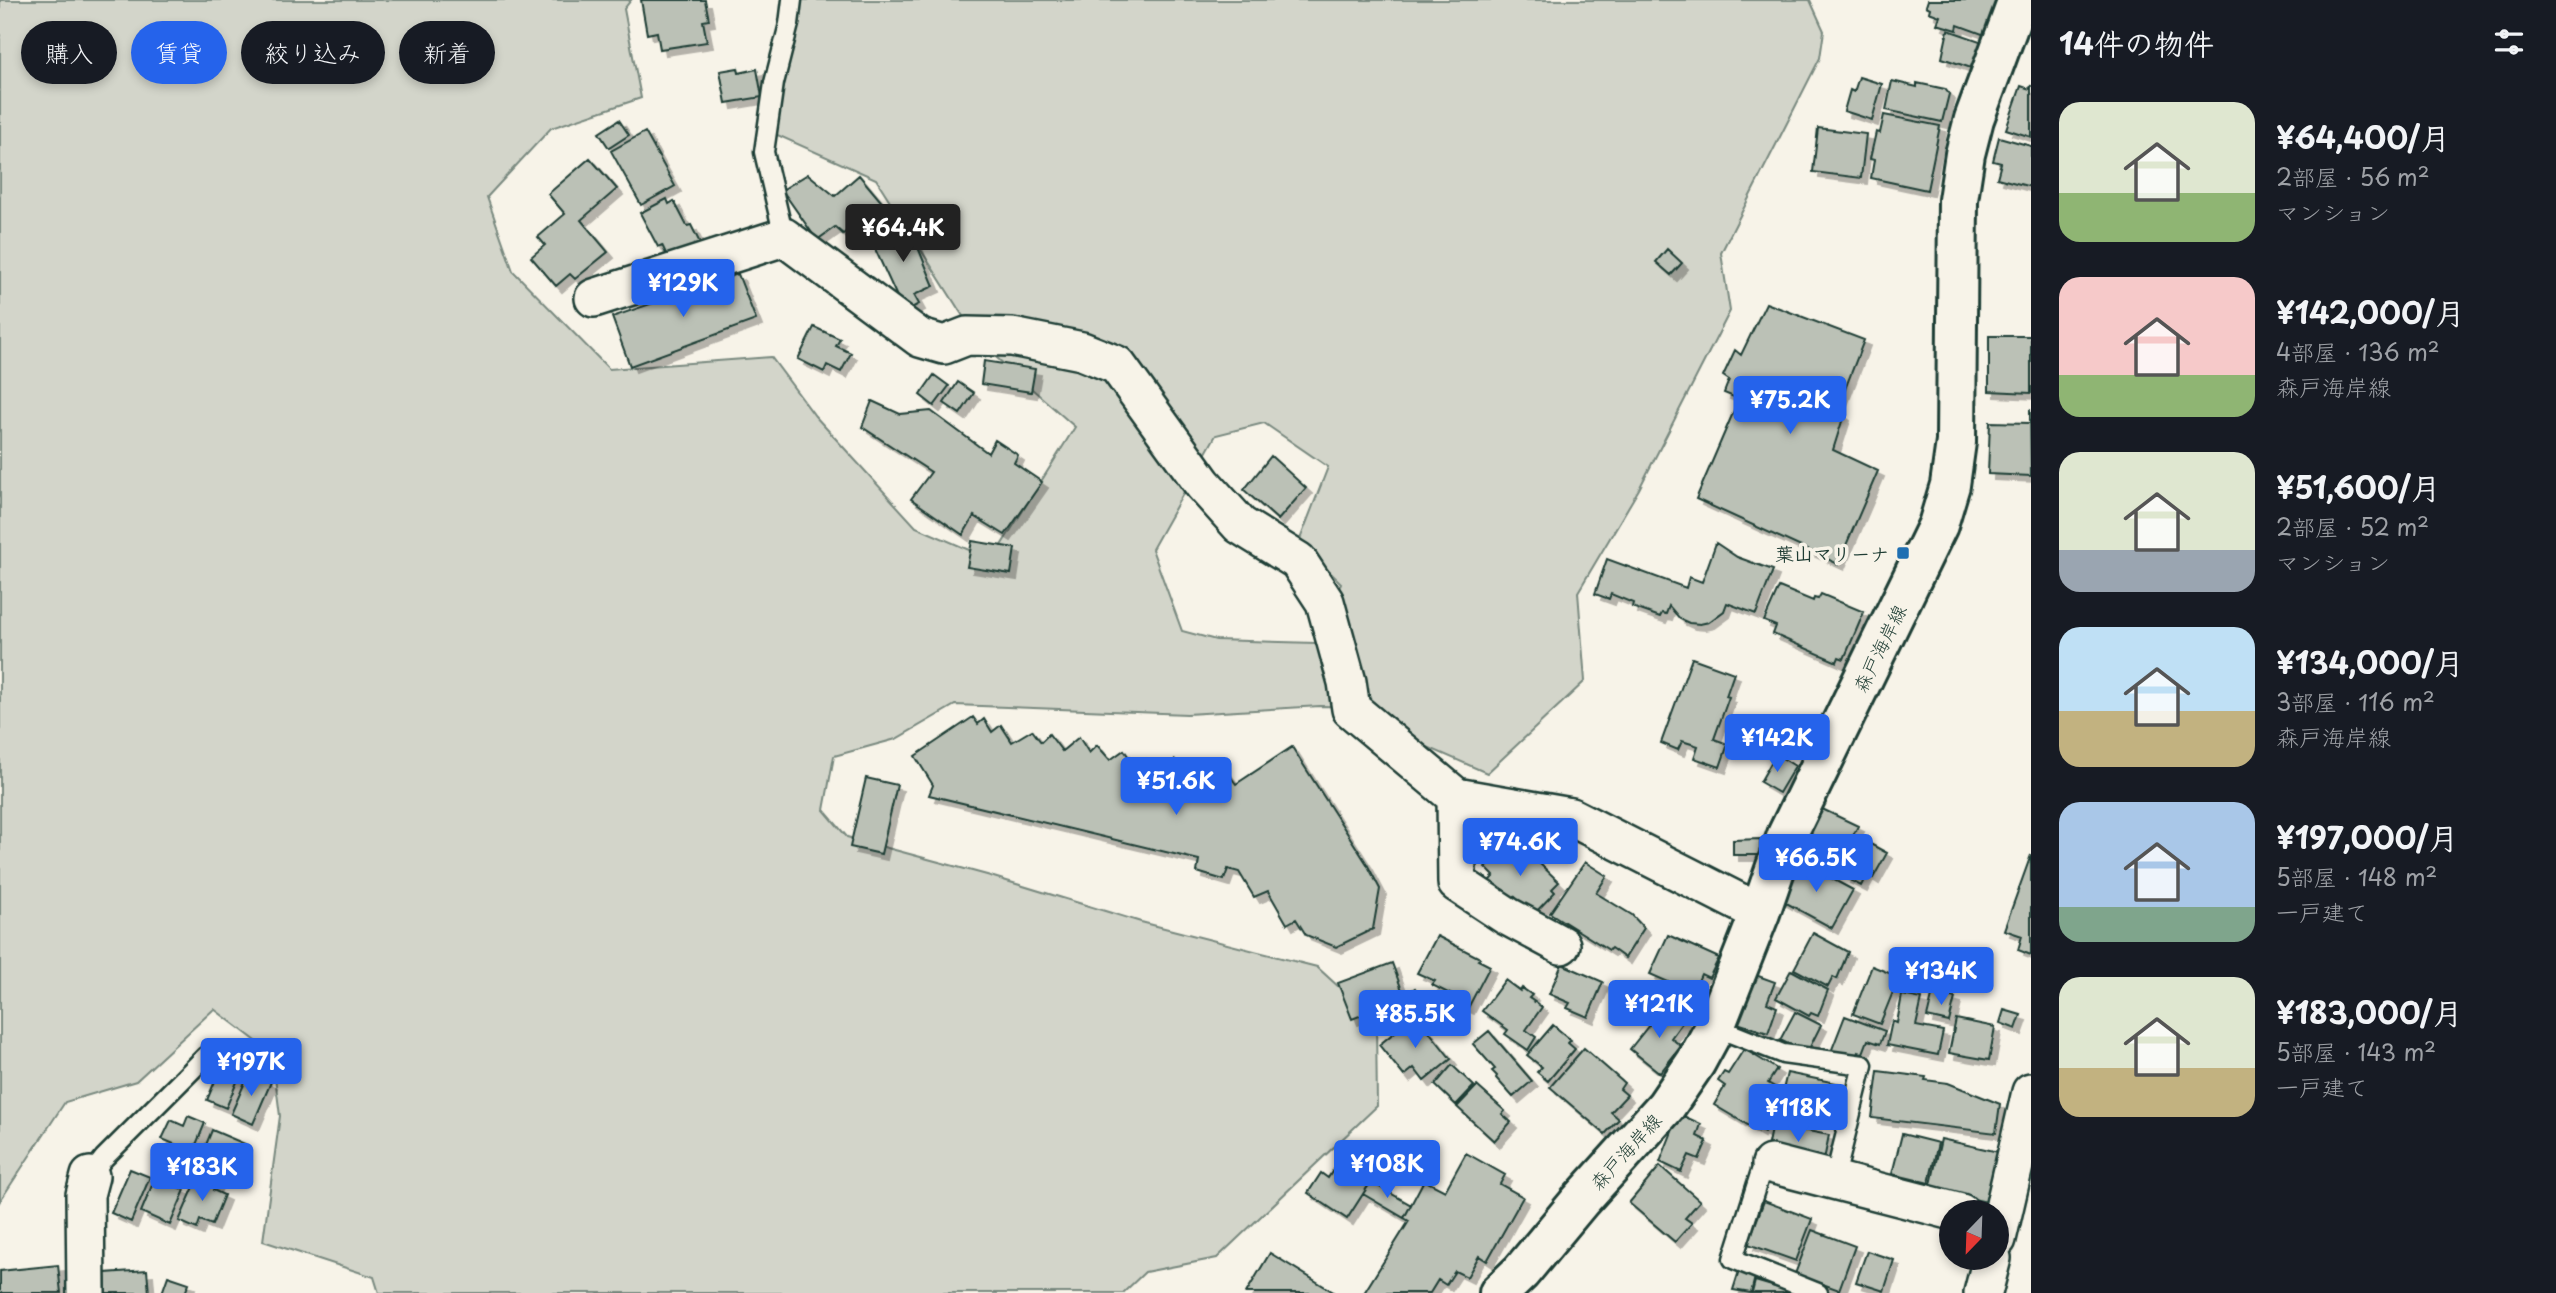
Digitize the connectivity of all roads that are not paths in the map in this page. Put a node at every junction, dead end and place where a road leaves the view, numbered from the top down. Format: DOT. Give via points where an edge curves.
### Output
graph roads {
  1 [pos="792,0"];
  2 [pos="2018,0"];
  3 [pos="783,237"];
  4 [pos="594,298"];
  5 [pos="1456,797"];
  6 [pos="1760,914"];
  7 [pos="1561,945"];
  8 [pos="1715,1027"];
  9 [pos="206,1056"];
  10 [pos="2031,1091"];
  11 [pos="1771,1164"];
  12 [pos="90,1176"];
  13 [pos="1834,1181"];
  14 [pos="2005,1200"];
  15 [pos="1939,1207"];
  16 [pos="1989,1270"];
  17 [pos="86,1293"];
  18 [pos="1499,1293"];
  19 [pos="1818,1293"];
  20 [pos="1983,1293"];
  1 -- 3 [label="lane" via="764,152"];
  2 -- 6 [label="main road, 森戸海岸線" via="1974,119 1958,200 1955,442 1950,485 1938,525 1787,835"];
  3 -- 4 [label="street"];
  3 -- 5 [label="street" via="920,338 944,345 967,336 1012,337 1082,351 1117,365 1203,484 1240,525 1298,561 1325,602 1350,709"];
  5 -- 6 [label="street" via="1571,817"];
  5 -- 7 [label="street" via="1457,883"];
  6 -- 8 [label="main road, 森戸海岸線"];
  8 -- 13 [label="lane" via="1783,1054 1863,1065"];
  8 -- 18 [label="main road, 森戸海岸線" via="1666,1106"];
  9 -- 12 [label="lane"];
  10 -- 14 [label="street"];
  11 -- 13 [label="street"];
  11 -- 19 [label="lane" via="1762,1171 1732,1259"];
  12 -- 17 [label="street" via="85,1195"];
  13 -- 15 [label="street"];
  16 -- 20 [label="street"];
}
